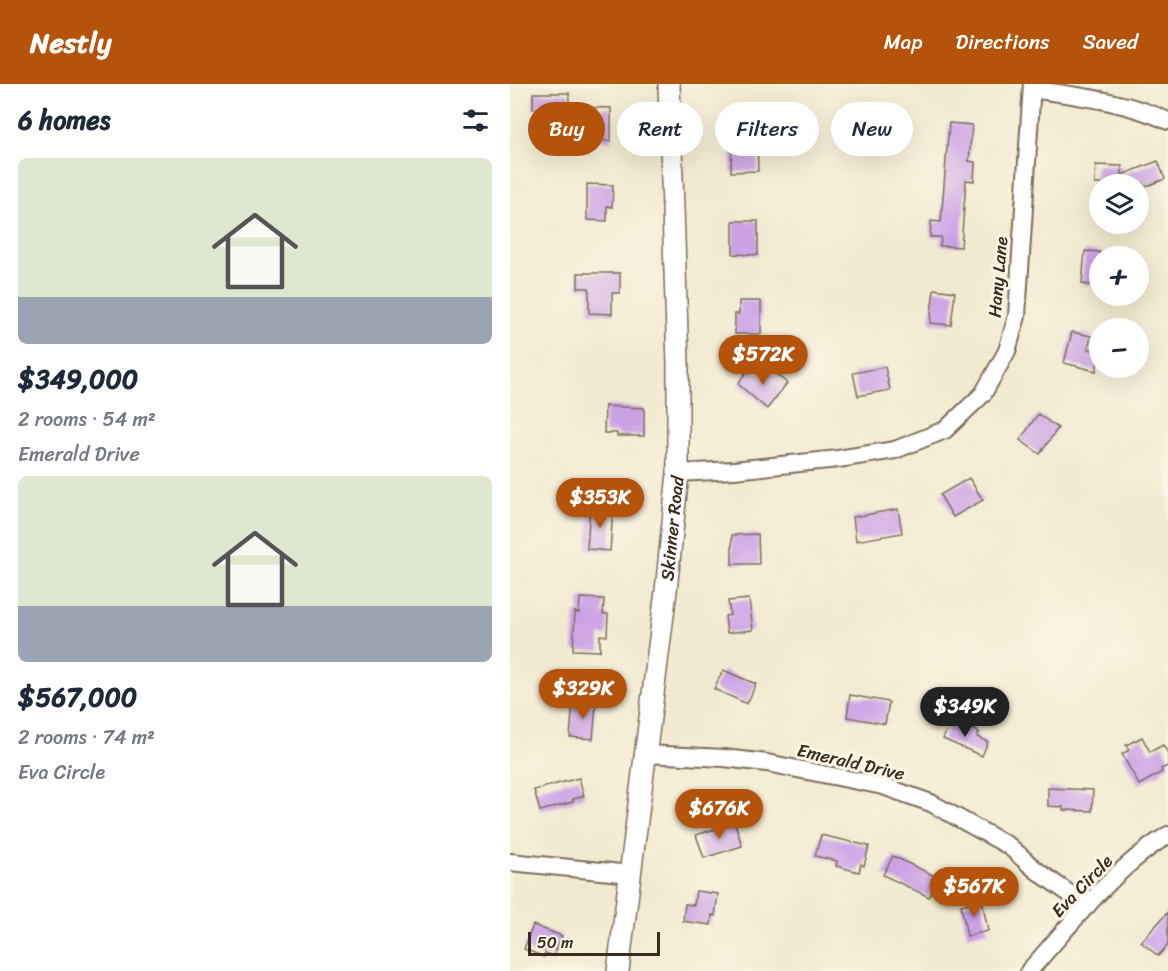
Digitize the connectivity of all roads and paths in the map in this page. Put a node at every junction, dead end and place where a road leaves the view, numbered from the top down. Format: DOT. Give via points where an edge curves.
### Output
graph roads {
  1 [pos="669,84"];
  2 [pos="1032,87"];
  3 [pos="1168,120"];
  4 [pos="678,473"];
  5 [pos="646,754"];
  6 [pos="1168,835"];
  7 [pos="510,862"];
  8 [pos="631,874"];
  9 [pos="1087,906"];
  10 [pos="618,971"];
  11 [pos="1029,971"];
  1 -- 4 [label="street, Skinner Road"];
  2 -- 3 [label="street" via="1150,112"];
  2 -- 4 [label="street, Hany Lane" via="1017,316 1007,351 983,394 945,430 895,450"];
  4 -- 5 [label="street, Skinner Road"];
  5 -- 8 [label="street, Skinner Road"];
  5 -- 9 [label="street, Emerald Drive" via="756,762 883,786 931,803 1009,846"];
  6 -- 9 [label="street, Eva Circle" via="1122,871"];
  7 -- 8 [label="street"];
  8 -- 10 [label="street, Skinner Road"];
  9 -- 11 [label="street, Eva Circle"];
}
